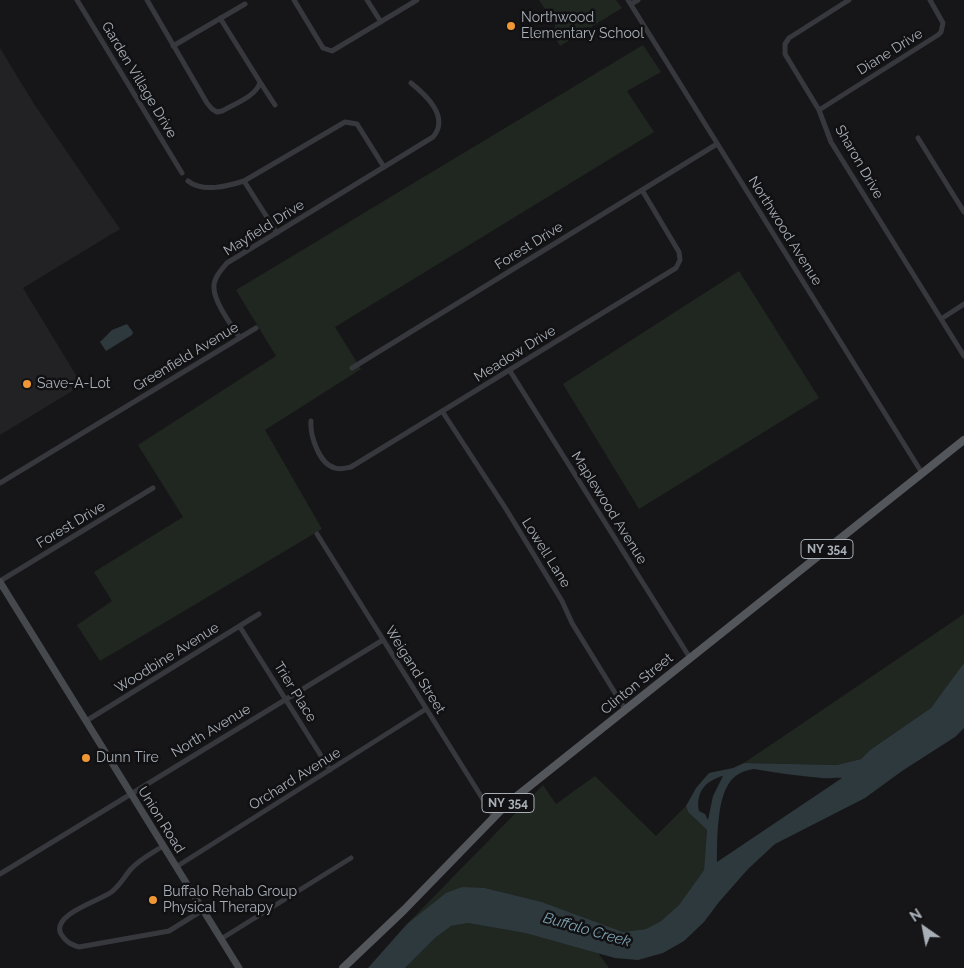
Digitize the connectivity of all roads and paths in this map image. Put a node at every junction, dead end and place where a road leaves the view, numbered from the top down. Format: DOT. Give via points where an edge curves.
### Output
graph roads {
  1 [pos="77,0"];
  2 [pos="147,0"];
  3 [pos="294,0"];
  4 [pos="367,0"];
  5 [pos="417,0"];
  6 [pos="638,0"];
  7 [pos="849,0"];
  8 [pos="930,0"];
  9 [pos="629,2"];
  10 [pos="245,4"];
  11 [pos="220,18"];
  12 [pos="381,22"];
  13 [pos="173,46"];
  14 [pos="260,82"];
  15 [pos="411,84"];
  16 [pos="275,105"];
  17 [pos="819,110"];
  18 [pos="918,138"];
  19 [pos="717,144"];
  20 [pos="384,167"];
  21 [pos="182,173"];
  22 [pos="244,180"];
  23 [pos="188,181"];
  24 [pos="642,190"];
  25 [pos="964,212"];
  26 [pos="277,233"];
  27 [pos="964,304"];
  28 [pos="941,319"];
  29 [pos="256,328"];
  30 [pos="240,338"];
  31 [pos="964,356"];
  32 [pos="352,368"];
  33 [pos="510,371"];
  34 [pos="442,412"];
  35 [pos="311,421"];
  36 [pos="964,440"];
  37 [pos="922,473"];
  38 [pos="0,483"];
  39 [pos="153,488"];
  40 [pos="317,534"];
  41 [pos="0,582"];
  42 [pos="259,614"];
  43 [pos="240,627"];
  44 [pos="383,640"];
  45 [pos="690,658"];
  46 [pos="286,699"];
  47 [pos="426,709"];
  48 [pos="625,709"];
  49 [pos="86,721"];
  50 [pos="330,770"];
  51 [pos="131,794"];
  52 [pos="494,817"];
  53 [pos="163,846"];
  54 [pos="351,858"];
  55 [pos="176,867"];
  56 [pos="0,874"];
  57 [pos="203,910"];
  58 [pos="221,939"];
  59 [pos="239,968"];
  60 [pos="343,968"];
  1 -- 21 [label="street, Garden Village Drive"];
  2 -- 13 [label="street"];
  3 -- 12 [label="street" via="323,48 332,51"];
  4 -- 12 [label="street"];
  5 -- 12 [label="street"];
  6 -- 9 [label="street"];
  7 -- 17 [label="street, Sharon Drive" via="789,38 785,44 785,54"];
  8 -- 17 [label="street, Diane Drive" via="943,23 938,35"];
  9 -- 19 [label="street, Northwood Avenue"];
  10 -- 11 [label="street"];
  11 -- 13 [label="street"];
  11 -- 14 [label="street"];
  13 -- 14 [label="street" via="207,103 217,112 254,92"];
  14 -- 16 [label="street"];
  15 -- 20 [label="street, Mayfield Drive" via="435,109 439,128 433,137"];
  17 -- 28 [label="street, Sharon Drive" via="831,142"];
  18 -- 25 [label="street"];
  19 -- 24 [label="street, Forest Drive"];
  19 -- 37 [label="street, Northwood Avenue"];
  20 -- 22 [label="street" via="357,124 346,122"];
  20 -- 26 [label="street, Mayfield Drive"];
  22 -- 23 [label="street" via="230,186 215,187 194,186"];
  22 -- 26 [label="street"];
  24 -- 32 [label="street, Forest Drive"];
  24 -- 33 [label="street, Meadow Drive" via="679,252 679,264"];
  26 -- 30 [label="street, Mayfield Drive" via="227,264 215,281 215,296"];
  27 -- 28 [label="street"];
  28 -- 31 [label="street, Sharon Drive"];
  29 -- 30 [label="street, Greenfield Avenue"];
  30 -- 38 [label="street, Greenfield Avenue"];
  33 -- 34 [label="street, Meadow Drive"];
  33 -- 45 [label="street, Maplewood Avenue"];
  34 -- 35 [label="street, Meadow Drive" via="343,469 333,468 320,454 310,431"];
  34 -- 48 [label="street, Lowell Lane" via="506,509"];
  36 -- 37 [label="main road, Clinton Street / NY 354"];
  37 -- 45 [label="main road, Clinton Street / NY 354"];
  39 -- 41 [label="street, Forest Drive"];
  40 -- 44 [label="street, Weigand Street"];
  41 -- 49 [label="main road, Union Road"];
  42 -- 43 [label="street, Woodbine Avenue"];
  43 -- 46 [label="street, Trier Place"];
  43 -- 49 [label="street, Woodbine Avenue"];
  44 -- 46 [label="street, North Avenue"];
  44 -- 47 [label="street, Weigand Street"];
  45 -- 48 [label="main road, Clinton Street / NY 354"];
  46 -- 50 [label="street, Trier Place"];
  46 -- 51 [label="street, North Avenue"];
  47 -- 50 [label="street, Orchard Avenue"];
  47 -- 52 [label="street, Weigand Street"];
  48 -- 52 [label="main road, Clinton Street / NY 354"];
  49 -- 51 [label="main road, Union Road"];
  50 -- 55 [label="street, Orchard Avenue"];
  51 -- 53 [label="main road, Union Road"];
  51 -- 56 [label="street, North Avenue"];
  52 -- 60 [label="main road, Clinton Street / NY 354"];
  53 -- 55 [label="main road, Union Road"];
  53 -- 57 [label="street" via="132,867 110,893 66,916 59,931 64,940 79,947 169,930"];
  54 -- 58 [label="street"];
  55 -- 57 [label="main road, Union Road"];
  57 -- 58 [label="main road, Union Road"];
  58 -- 59 [label="main road, Union Road"];
}
